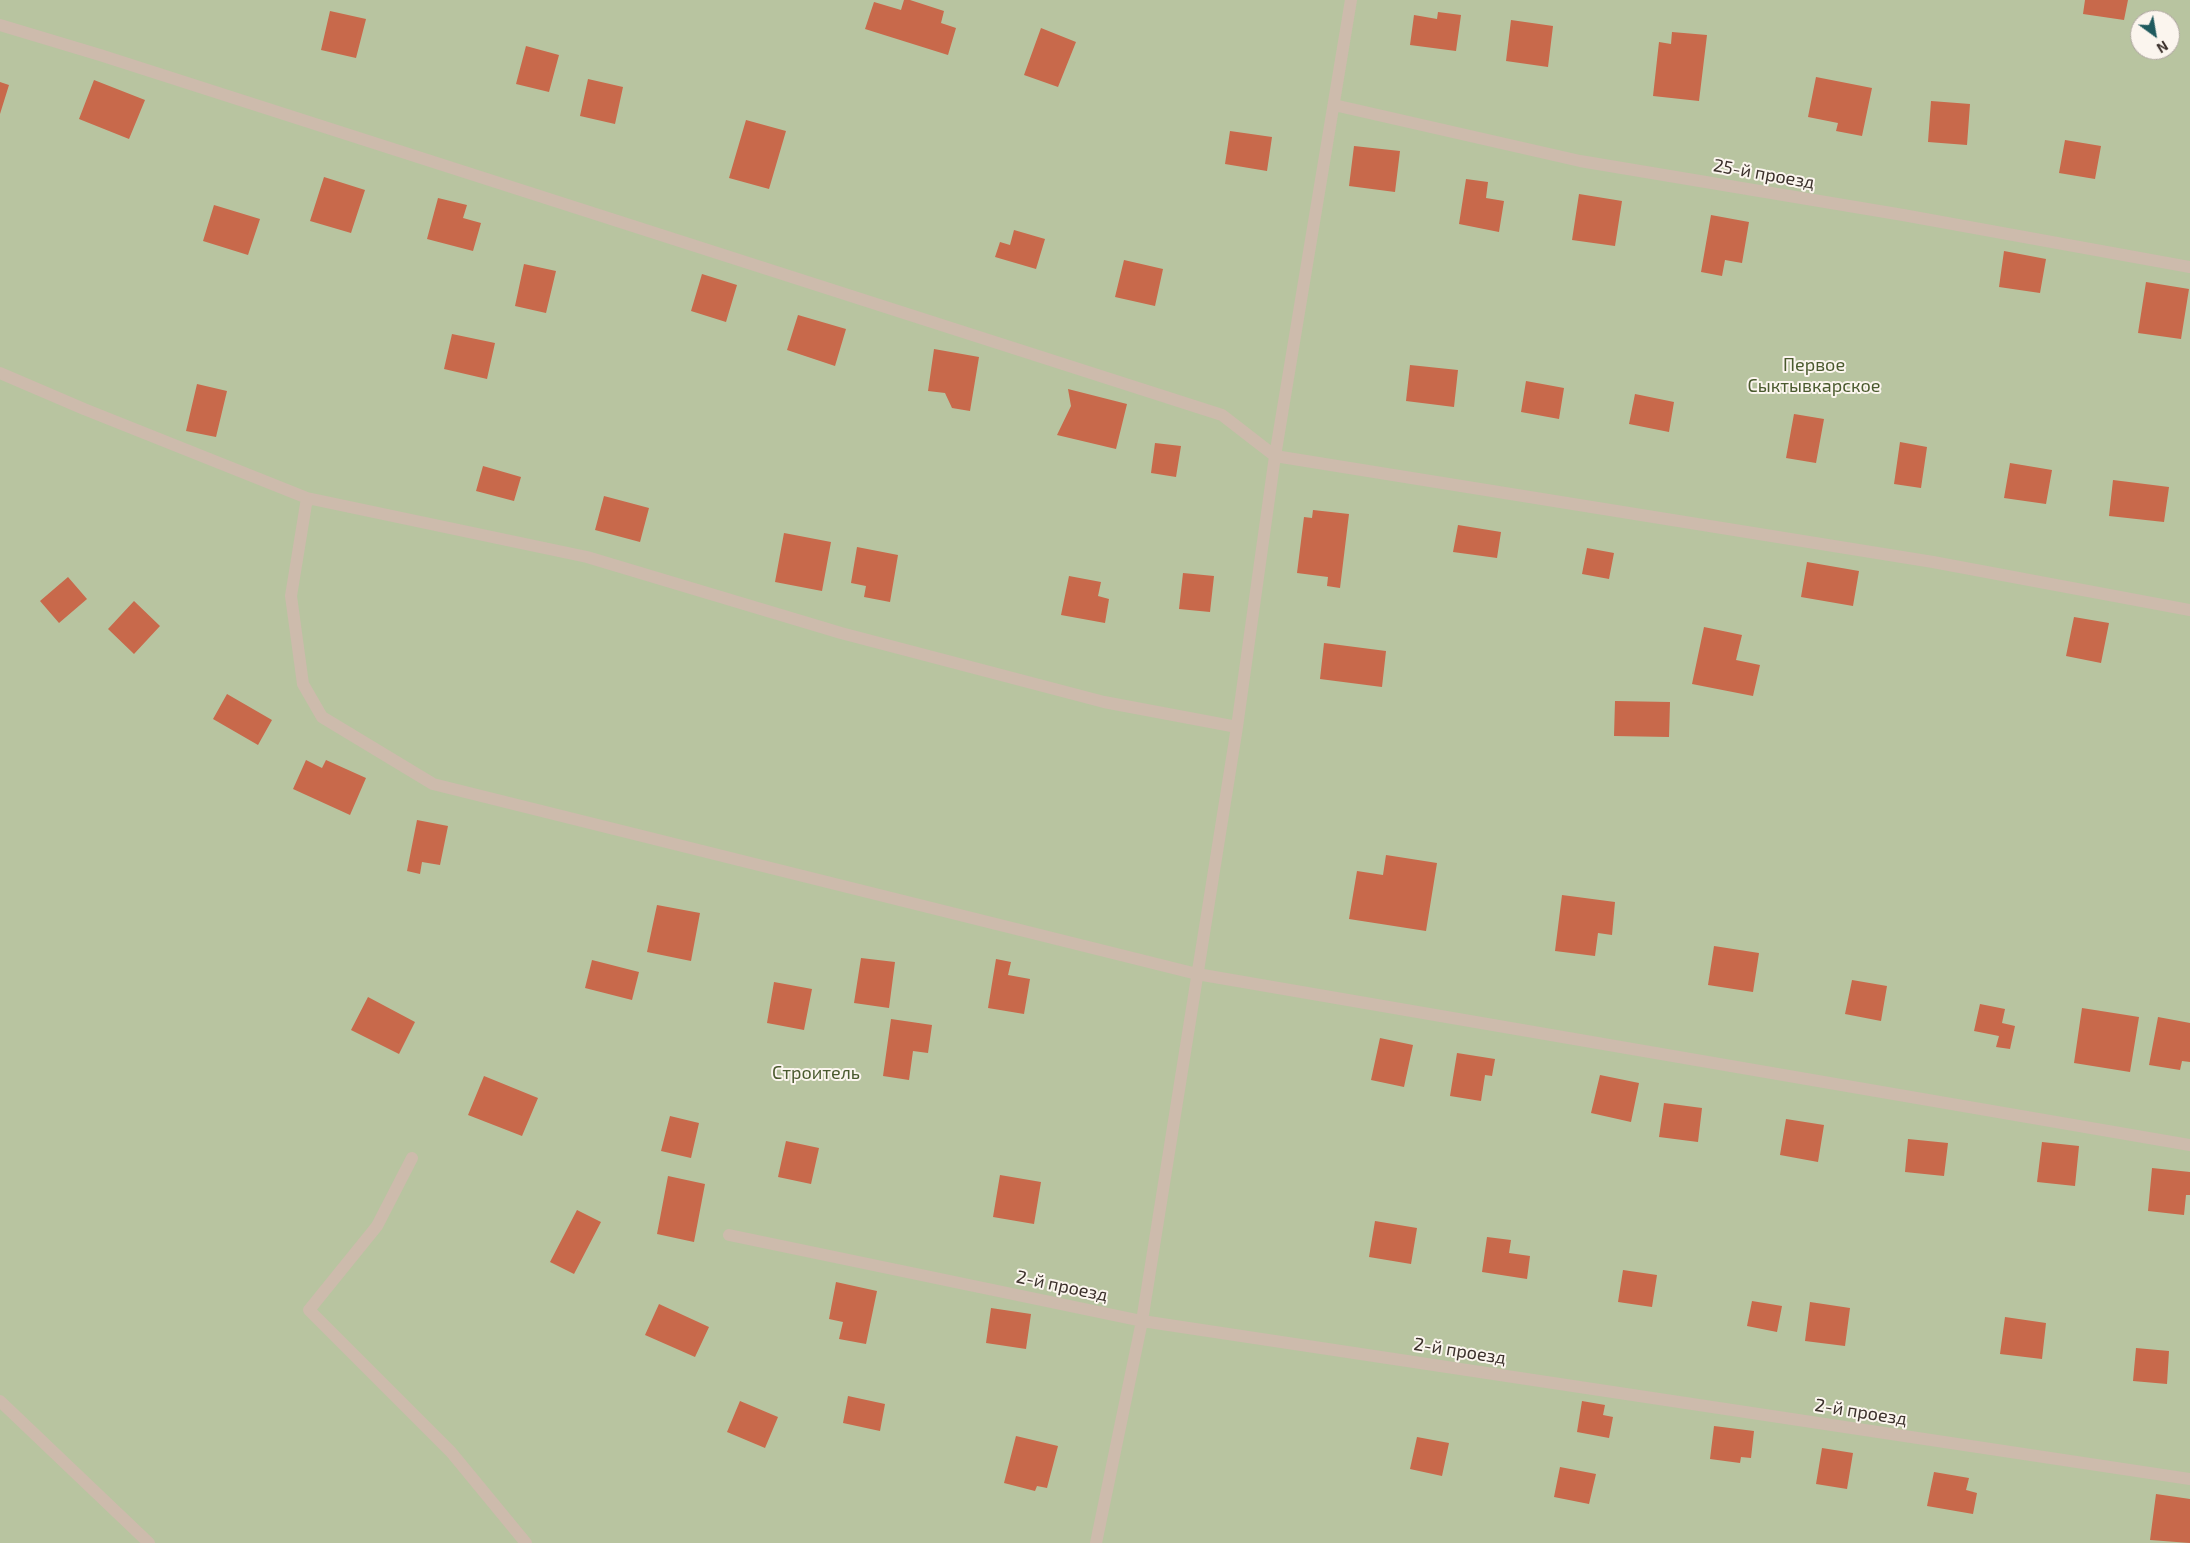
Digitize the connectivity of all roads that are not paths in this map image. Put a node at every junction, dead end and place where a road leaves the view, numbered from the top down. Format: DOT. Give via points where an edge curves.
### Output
graph roads {
  1 [pos="1351,0"];
  2 [pos="0,25"];
  3 [pos="1334,105"];
  4 [pos="2190,267"];
  5 [pos="0,373"];
  6 [pos="1276,456"];
  7 [pos="307,498"];
  8 [pos="2190,610"];
  9 [pos="1237,727"];
  10 [pos="1197,974"];
  11 [pos="2190,1145"];
  12 [pos="412,1158"];
  13 [pos="729,1235"];
  14 [pos="1142,1321"];
  15 [pos="0,1401"];
  16 [pos="2190,1479"];
  17 [pos="149,1543"];
  18 [pos="526,1543"];
  19 [pos="1096,1543"];
  1 -- 3 [label="street"];
  2 -- 6 [label="street" via="1222,415"];
  3 -- 4 [label="street, 25-й проезд" via="1580,161"];
  3 -- 6 [label="street"];
  5 -- 7 [label="street"];
  6 -- 8 [label="street" via="1934,562"];
  6 -- 9 [label="street"];
  7 -- 9 [label="street" via="587,557 851,636 1104,702"];
  7 -- 10 [label="street" via="291,596 304,684 322,717 433,784"];
  9 -- 10 [label="street"];
  10 -- 11 [label="street"];
  10 -- 14 [label="street"];
  12 -- 18 [label="street" via="377,1226 309,1310 451,1452"];
  13 -- 14 [label="street, 2-й проезд"];
  14 -- 16 [label="street, 2-й проезд"];
  14 -- 19 [label="street"];
  15 -- 17 [label="street"];
}
